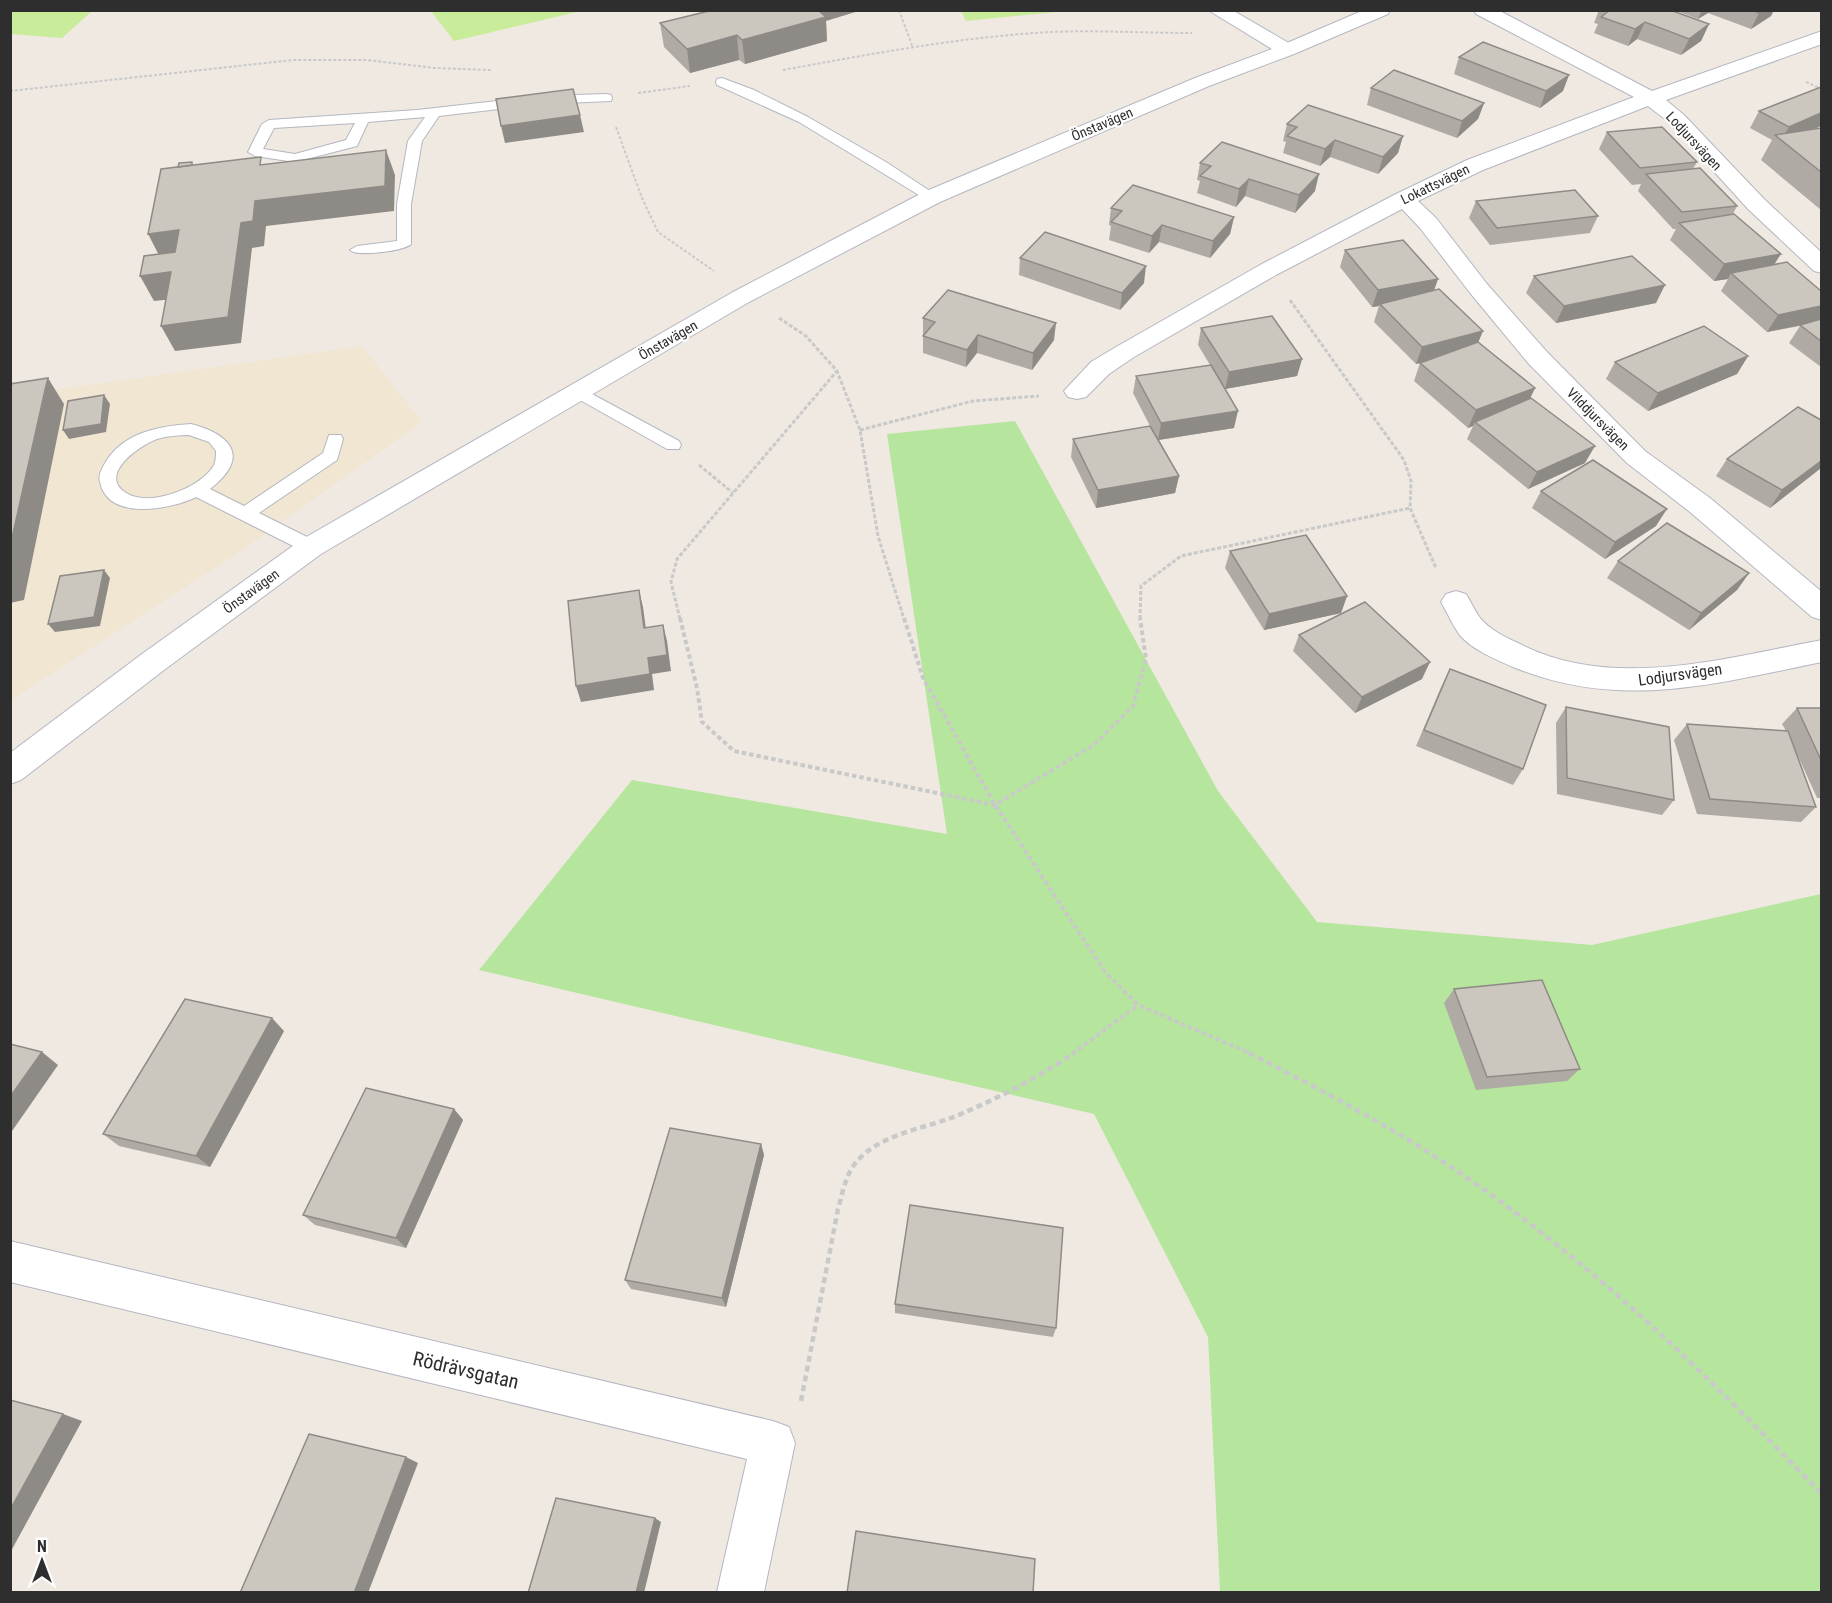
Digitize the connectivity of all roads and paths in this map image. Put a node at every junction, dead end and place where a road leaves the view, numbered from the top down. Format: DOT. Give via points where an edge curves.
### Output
graph roads {
  1 [pos="899,10"];
  2 [pos="1217,10"];
  3 [pos="1381,10"];
  4 [pos="1483,10"];
  5 [pos="1238,22"];
  6 [pos="1821,37"];
  7 [pos="1287,50"];
  8 [pos="495,70"];
  9 [pos="722,82"];
  10 [pos="10,91"];
  11 [pos="606,98"];
  12 [pos="1651,98"];
  13 [pos="435,112"];
  14 [pos="364,117"];
  15 [pos="932,197"];
  16 [pos="1404,199"];
  17 [pos="357,250"];
  18 [pos="1821,266"];
  19 [pos="1268,270"];
  20 [pos="716,273"];
  21 [pos="772,313"];
  22 [pos="837,371"];
  23 [pos="1077,391"];
  24 [pos="579,393"];
  25 [pos="861,430"];
  26 [pos="335,439"];
  27 [pos="673,445"];
  28 [pos="197,490"];
  29 [pos="733,493"];
  30 [pos="1410,507"];
  31 [pos="245,514"];
  32 [pos="311,547"];
  33 [pos="1456,602"];
  34 [pos="1821,609"];
  35 [pos="1821,651"];
  36 [pos="10,771"];
  37 [pos="995,805"];
  38 [pos="1138,1005"];
  39 [pos="10,1261"];
  40 [pos="773,1443"];
  41 [pos="1821,1494"];
  42 [pos="741,1593"];
  1 -- 5 [label="path" via="913,48 1053,32 1205,33"];
  2 -- 5 [label="street"];
  3 -- 7 [label="street, Önstavägen"];
  4 -- 12 [label="street, Lodjursvägen"];
  5 -- 7 [label="street"];
  6 -- 12 [label="street, Lokattsvägen"];
  7 -- 15 [label="street, Önstavägen" via="1181,90"];
  8 -- 10 [label="path" via="367,60 293,60"];
  9 -- 15 [label="lane" via="838,137"];
  11 -- 13 [label="lane" via="563,96"];
  11 -- 20 [label="path" via="658,232"];
  12 -- 16 [label="street, Lokattsvägen" via="1475,165"];
  12 -- 18 [label="street, Lodjursvägen" via="1677,119 1748,197"];
  13 -- 14 [label="lane"];
  13 -- 17 [label="lane" via="414,141 404,204 404,244"];
  14 -- 14 [label="lane" via="269,124 255,152 295,158 352,143"];
  15 -- 24 [label="street, Önstavägen" via="741,297"];
  16 -- 19 [label="street, Lokattsvägen"];
  16 -- 34 [label="street, Vilddjursvägen" via="1538,358 1636,457"];
  19 -- 23 [label="street, Lokattsvägen" via="1125,352 1100,368"];
  19 -- 30 [label="path" via="1404,460 1411,481"];
  21 -- 22 [label="path" via="806,336"];
  22 -- 25 [label="path"];
  22 -- 29 [label="path"];
  23 -- 25 [label="path" via="973,401"];
  24 -- 27 [label="lane"];
  24 -- 32 [label="street, Önstavägen"];
  25 -- 37 [label="path" via="878,536 923,678"];
  26 -- 31 [label="lane" via="332,456"];
  27 -- 29 [label="path"];
  28 -- 28 [label="lane" via="163,503 140,504 121,499 110,489 107,476 113,461 127,447 158,433 191,429 209,433 222,443 225,456 220,470"];
  28 -- 31 [label="lane"];
  29 -- 37 [label="path" via="677,559 671,582 702,722 734,751"];
  30 -- 33 [label="path" via="1435,566"];
  30 -- 37 [label="path" via="1180,556 1141,586 1139,614 1146,658 1133,706 1095,744"];
  31 -- 32 [label="lane"];
  32 -- 36 [label="street, Önstavägen"];
  33 -- 35 [label="street, Lodjursvägen" via="1472,627 1498,646 1537,667 1587,678 1665,679"];
  37 -- 38 [label="path" via="1105,972"];
  38 -- 40 [label="path" via="1054,1066 993,1099 892,1137 862,1156 846,1178 838,1209 802,1399"];
  38 -- 41 [label="path" via="1229,1043 1321,1089 1414,1143 1508,1208 1603,1283 1701,1372"];
  39 -- 40 [label="street, Rödrävsgatan"];
  40 -- 42 [label="street"];
}
